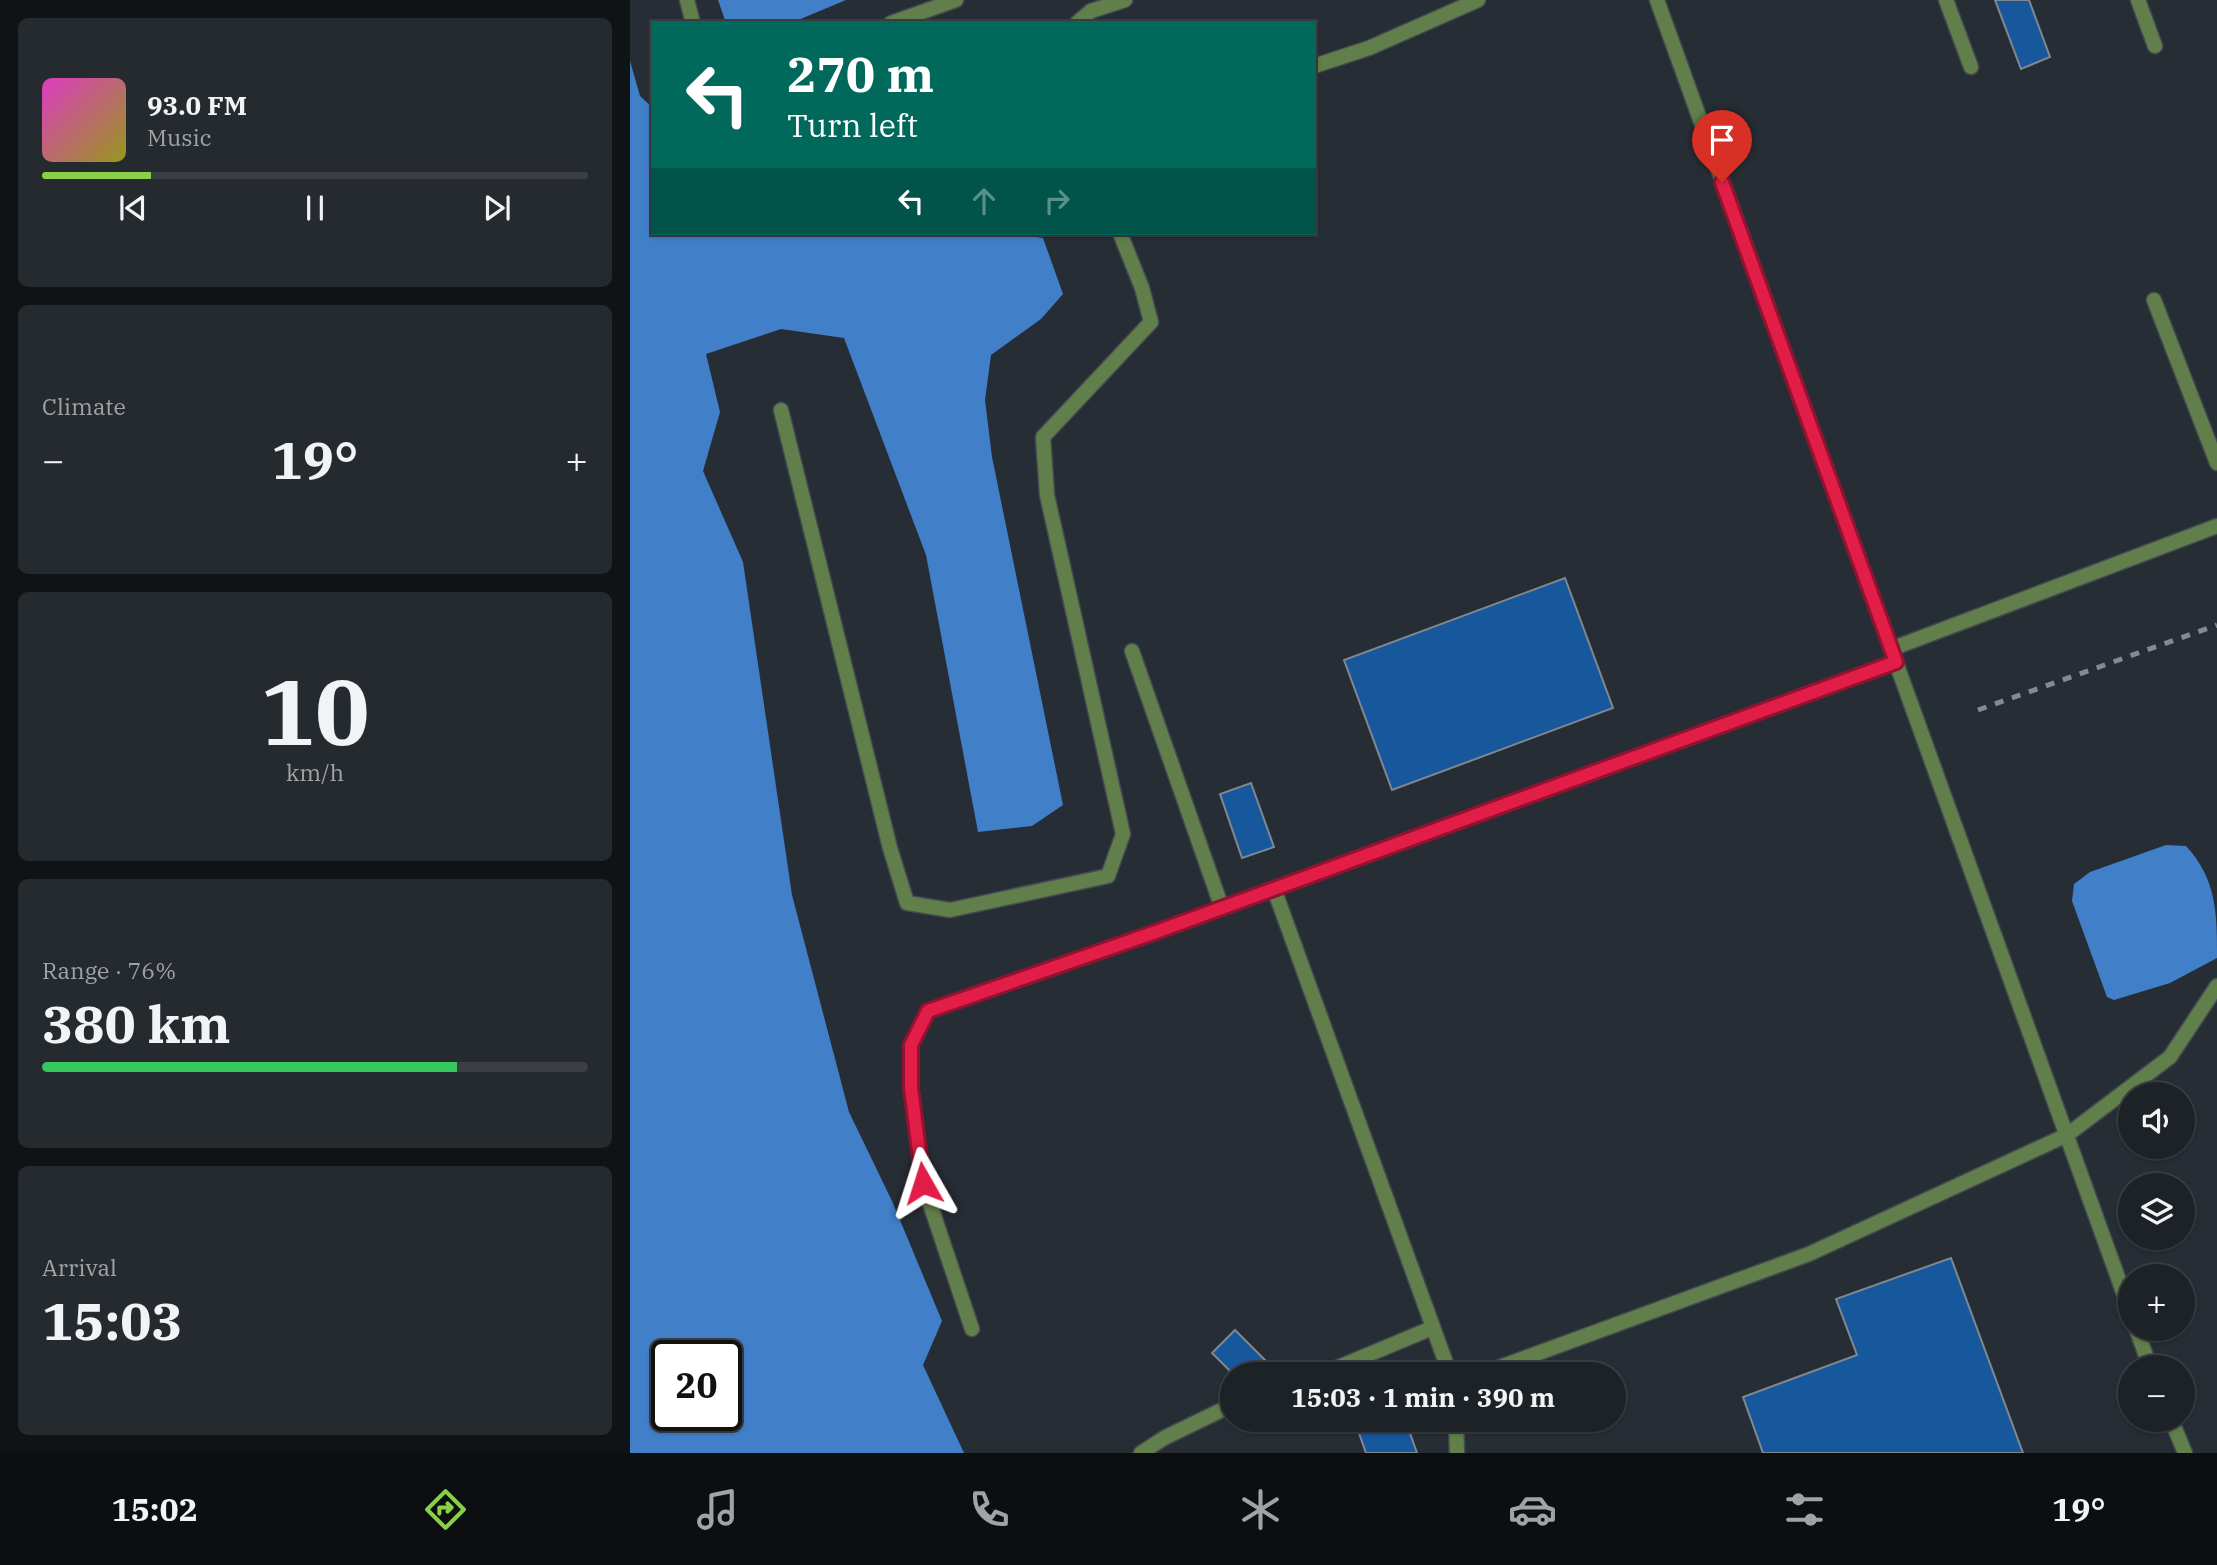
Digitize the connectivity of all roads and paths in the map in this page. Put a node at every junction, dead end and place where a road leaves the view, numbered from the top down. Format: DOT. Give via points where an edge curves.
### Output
graph roads {
  1 [pos="687,0"];
  2 [pos="956,0"];
  3 [pos="1125,0"];
  4 [pos="1478,0"];
  5 [pos="1657,0"];
  6 [pos="1946,0"];
  7 [pos="2138,0"];
  8 [pos="693,21"];
  9 [pos="897,21"];
  10 [pos="1079,21"];
  11 [pos="2155,46"];
  12 [pos="1316,65"];
  13 [pos="1971,67"];
  14 [pos="1121,235"];
  15 [pos="2154,300"];
  16 [pos="780,410"];
  17 [pos="2217,463"];
  18 [pos="2217,526"];
  19 [pos="1132,651"];
  20 [pos="1893,655"];
  21 [pos="1275,889"];
  22 [pos="1222,908"];
  23 [pos="2217,986"];
  24 [pos="2067,1135"];
  25 [pos="2118,1277"];
  26 [pos="1432,1328"];
  27 [pos="972,1329"];
  28 [pos="1351,1362"];
  29 [pos="1445,1362"];
  30 [pos="1514,1362"];
  31 [pos="1220,1411"];
  32 [pos="1456,1432"];
  33 [pos="2176,1432"];
  34 [pos="1141,1453"];
  35 [pos="1457,1453"];
  36 [pos="2185,1453"];
  1 -- 8 [label="lane"];
  2 -- 9 [label="lane"];
  3 -- 10 [label="lane" via="1091,11"];
  4 -- 12 [label="lane" via="1369,48"];
  5 -- 20 [label="lane"];
  6 -- 13 [label="lane"];
  7 -- 11 [label="lane"];
  14 -- 16 [label="lane" via="1151,323 1043,437 1047,495 1123,834 1108,876 950,910 907,904"];
  15 -- 17 [label="lane"];
  18 -- 20 [label="lane"];
  19 -- 22 [label="lane"];
  20 -- 21 [label="lane"];
  20 -- 24 [label="lane"];
  21 -- 22 [label="lane"];
  21 -- 26 [label="lane"];
  22 -- 27 [label="lane" via="928,1011 911,1045 911,1088 923,1183"];
  23 -- 24 [label="lane" via="2170,1056"];
  24 -- 25 [label="lane"];
  24 -- 30 [label="lane" via="1809,1254"];
  26 -- 28 [label="lane"];
  26 -- 29 [label="lane"];
  31 -- 34 [label="lane"];
  32 -- 35 [label="lane"];
  33 -- 36 [label="lane"];
}
